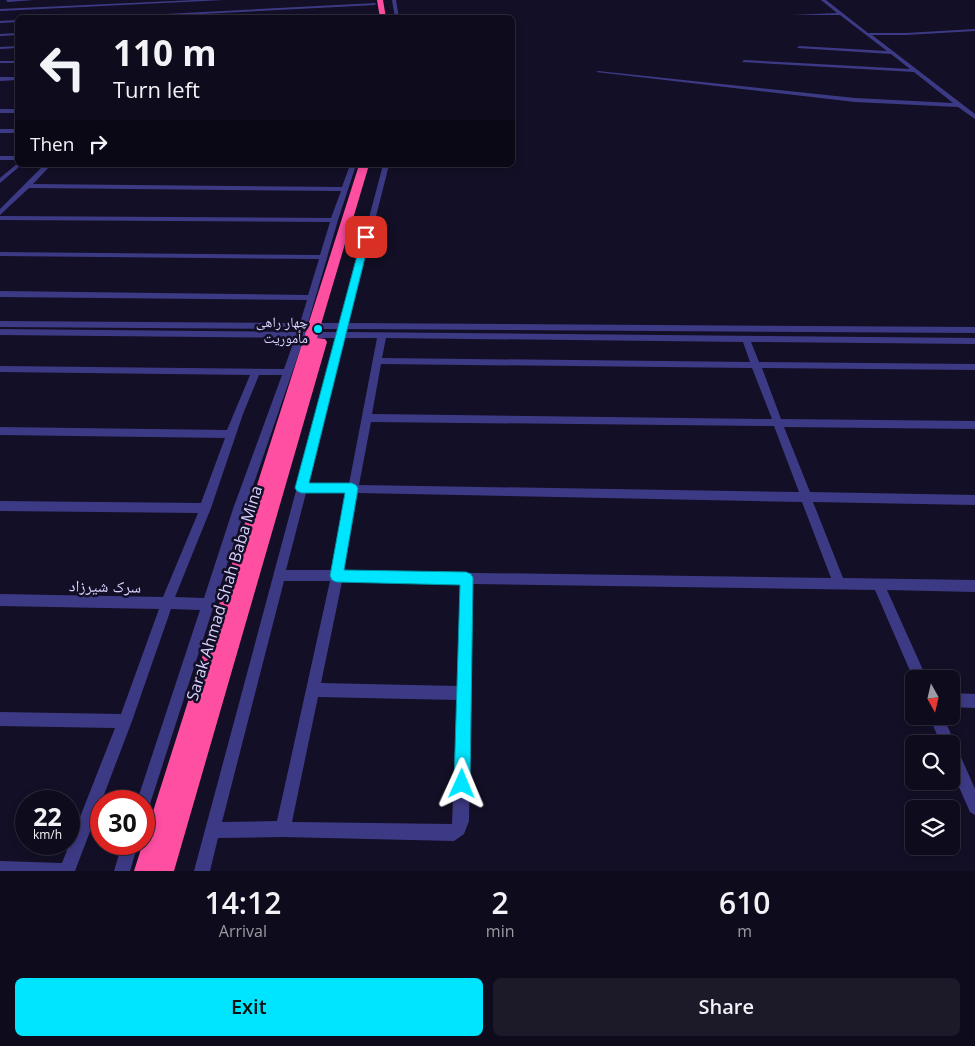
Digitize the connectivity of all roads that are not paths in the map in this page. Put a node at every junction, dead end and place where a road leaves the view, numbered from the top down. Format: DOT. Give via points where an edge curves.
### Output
graph roads {
  1 [pos="8,0"];
  2 [pos="32,0"];
  3 [pos="222,0"];
  4 [pos="394,0"];
  5 [pos="823,0"];
  6 [pos="181,1"];
  7 [pos="380,1"];
  8 [pos="0,9"];
  9 [pos="841,14"];
  10 [pos="173,15"];
  11 [pos="379,15"];
  12 [pos="386,15"];
  13 [pos="396,15"];
  14 [pos="794,15"];
  15 [pos="15,21"];
  16 [pos="0,22"];
  17 [pos="975,30"];
  18 [pos="15,34"];
  19 [pos="867,34"];
  20 [pos="0,35"];
  21 [pos="15,47"];
  22 [pos="799,47"];
  23 [pos="0,48"];
  24 [pos="892,53"];
  25 [pos="744,61"];
  26 [pos="0,62"];
  27 [pos="15,62"];
  28 [pos="916,71"];
  29 [pos="598,72"];
  30 [pos="15,78"];
  31 [pos="0,79"];
  32 [pos="960,105"];
  33 [pos="0,111"];
  34 [pos="15,111"];
  35 [pos="975,117"];
  36 [pos="0,131"];
  37 [pos="15,131"];
  38 [pos="0,158"];
  39 [pos="15,158"];
  40 [pos="16,167"];
  41 [pos="46,167"];
  42 [pos="352,167"];
  43 [pos="363,167"];
  44 [pos="370,167"];
  45 [pos="385,167"];
  46 [pos="0,182"];
  47 [pos="27,186"];
  48 [pos="345,188"];
  49 [pos="0,213"];
  50 [pos="0,218"];
  51 [pos="334,220"];
  52 [pos="354,225"];
  53 [pos="369,225"];
  54 [pos="0,254"];
  55 [pos="323,257"];
  56 [pos="0,294"];
  57 [pos="311,298"];
  58 [pos="0,324"];
  59 [pos="312,330"];
  60 [pos="975,330"];
  61 [pos="342,331"];
  62 [pos="0,332"];
  63 [pos="382,336"];
  64 [pos="746,339"];
  65 [pos="975,341"];
  66 [pos="376,361"];
  67 [pos="755,365"];
  68 [pos="975,367"];
  69 [pos="0,369"];
  70 [pos="256,372"];
  71 [pos="286,372"];
  72 [pos="366,418"];
  73 [pos="778,422"];
  74 [pos="975,425"];
  75 [pos="0,431"];
  76 [pos="232,434"];
  77 [pos="301,488"];
  78 [pos="352,488"];
  79 [pos="806,497"];
  80 [pos="975,500"];
  81 [pos="0,506"];
  82 [pos="205,508"];
  83 [pos="278,575"];
  84 [pos="336,576"];
  85 [pos="466,578"];
  86 [pos="839,583"];
  87 [pos="878,584"];
  88 [pos="975,586"];
  89 [pos="0,600"];
  90 [pos="167,603"];
  91 [pos="208,604"];
  92 [pos="916,670"];
  93 [pos="312,690"];
  94 [pos="464,693"];
  95 [pos="960,700"];
  96 [pos="975,700"];
  97 [pos="0,719"];
  98 [pos="125,721"];
  99 [pos="960,772"];
  100 [pos="148,790"];
  101 [pos="975,807"];
  102 [pos="283,829"];
  103 [pos="213,830"];
  104 [pos="127,855"];
  105 [pos="0,869"];
  106 [pos="67,871"];
  107 [pos="122,871"];
  108 [pos="146,871"];
  109 [pos="162,871"];
  110 [pos="202,871"];
  1 -- 2 [label="street"];
  1 -- 8 [label="street"];
  3 -- 6 [label="street"];
  4 -- 7 [label="highway"];
  4 -- 13 [label="street"];
  5 -- 9 [label="street"];
  6 -- 8 [label="street"];
  6 -- 10 [label="street"];
  7 -- 10 [label="street"];
  7 -- 11 [label="highway"];
  7 -- 12 [label="highway"];
  9 -- 14 [label="street"];
  9 -- 19 [label="street"];
  15 -- 16 [label="street"];
  17 -- 19 [label="street"];
  18 -- 20 [label="street"];
  19 -- 24 [label="street"];
  21 -- 23 [label="street"];
  22 -- 24 [label="street"];
  24 -- 28 [label="street"];
  25 -- 28 [label="street"];
  26 -- 27 [label="street"];
  28 -- 32 [label="street"];
  29 -- 32 [label="street" via="855,100"];
  30 -- 31 [label="street"];
  32 -- 35 [label="street"];
  33 -- 34 [label="street"];
  36 -- 37 [label="street"];
  38 -- 39 [label="street"];
  40 -- 46 [label="street"];
  41 -- 47 [label="street"];
  42 -- 48 [label="street"];
  43 -- 59 [label="highway"];
  44 -- 52 [label="highway"];
  45 -- 53 [label="street"];
  47 -- 48 [label="street"];
  47 -- 49 [label="street"];
  48 -- 51 [label="street"];
  50 -- 51 [label="street"];
  51 -- 55 [label="street"];
  52 -- 53 [label="highway"];
  52 -- 59 [label="highway"];
  53 -- 61 [label="street"];
  54 -- 55 [label="street"];
  55 -- 57 [label="street"];
  56 -- 57 [label="street"];
  57 -- 59 [label="street"];
  58 -- 59 [label="street"];
  59 -- 61 [label="street"];
  59 -- 62 [label="street"];
  59 -- 71 [label="street"];
  59 -- 108 [label="highway"];
  59 -- 109 [label="highway, Sarak Ahmad Shah Baba Mina"];
  60 -- 61 [label="street"];
  61 -- 63 [label="street"];
  61 -- 77 [label="street"];
  63 -- 64 [label="street"];
  63 -- 66 [label="street"];
  64 -- 65 [label="street"];
  64 -- 67 [label="street"];
  66 -- 67 [label="street"];
  66 -- 72 [label="street"];
  67 -- 68 [label="street"];
  67 -- 73 [label="street"];
  69 -- 70 [label="street"];
  70 -- 71 [label="street"];
  70 -- 76 [label="street"];
  71 -- 91 [label="street"];
  72 -- 73 [label="street"];
  72 -- 78 [label="street"];
  73 -- 74 [label="street"];
  73 -- 79 [label="street"];
  75 -- 76 [label="street"];
  76 -- 82 [label="street"];
  77 -- 78 [label="street"];
  77 -- 83 [label="street"];
  78 -- 79 [label="street"];
  78 -- 84 [label="street"];
  79 -- 80 [label="street"];
  79 -- 86 [label="street"];
  81 -- 82 [label="street"];
  82 -- 90 [label="street"];
  83 -- 84 [label="street"];
  83 -- 103 [label="street"];
  84 -- 85 [label="street"];
  84 -- 93 [label="street"];
  85 -- 86 [label="street"];
  85 -- 94 [label="street"];
  86 -- 87 [label="street"];
  87 -- 88 [label="street"];
  87 -- 92 [label="street"];
  89 -- 90 [label="street, سرک شیرزاد"];
  90 -- 91 [label="street, سرک شیرزاد"];
  90 -- 98 [label="street"];
  91 -- 100 [label="street"];
  93 -- 94 [label="street"];
  93 -- 102 [label="street"];
  94 -- 102 [label="street" via="461,820 459,829 454,833"];
  95 -- 96 [label="street"];
  97 -- 98 [label="street"];
  98 -- 106 [label="street"];
  99 -- 101 [label="street"];
  102 -- 103 [label="street"];
  103 -- 110 [label="street"];
  104 -- 107 [label="street"];
  105 -- 106 [label="street"];
}
